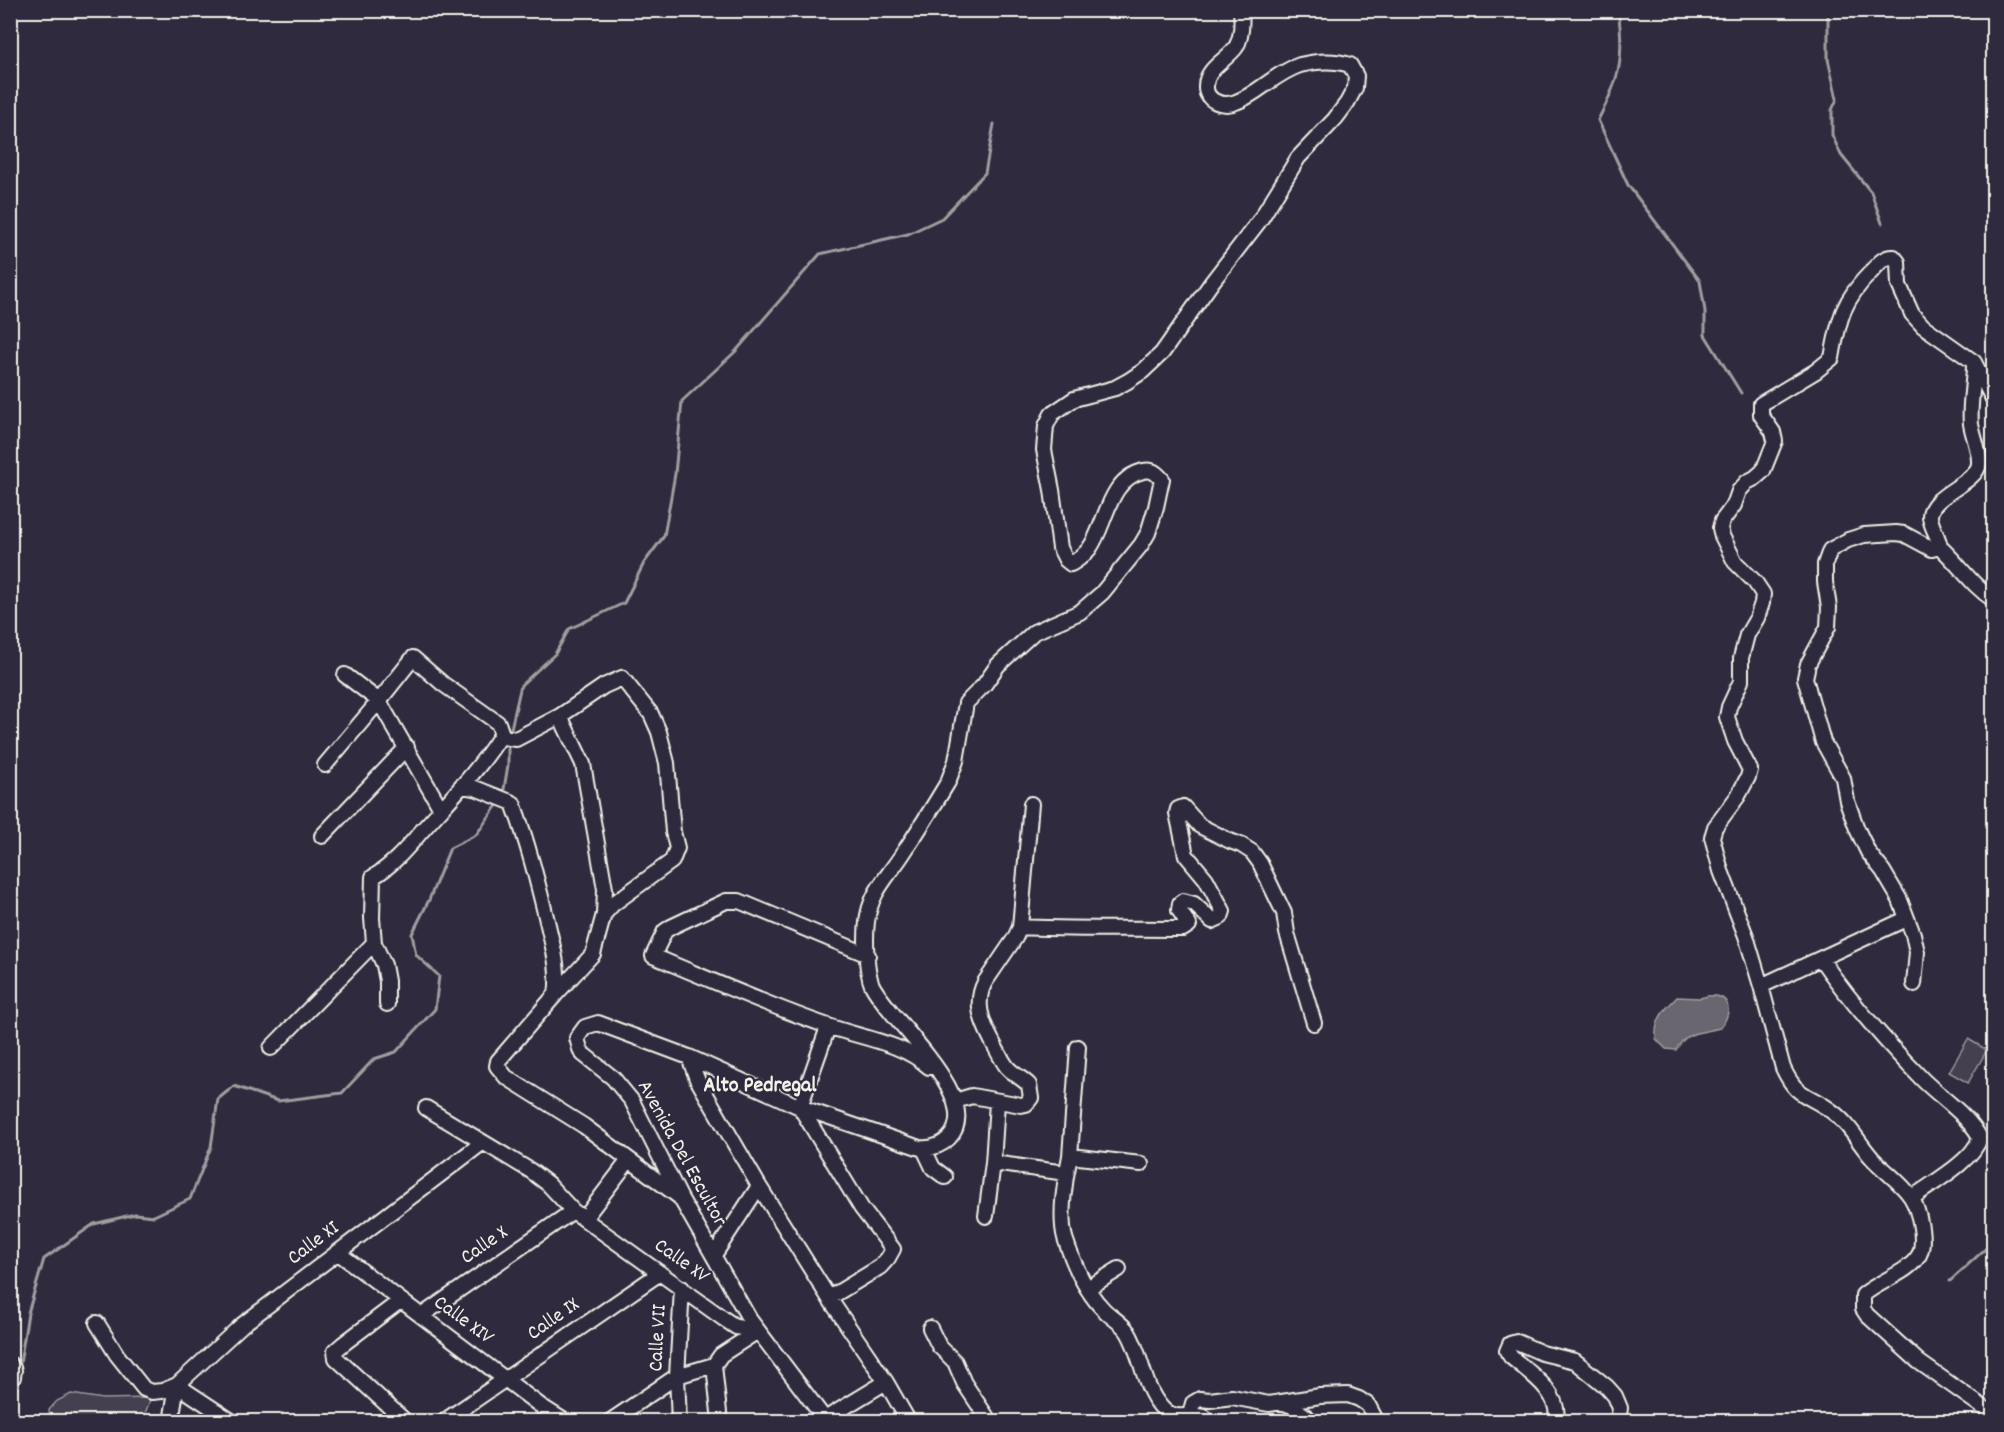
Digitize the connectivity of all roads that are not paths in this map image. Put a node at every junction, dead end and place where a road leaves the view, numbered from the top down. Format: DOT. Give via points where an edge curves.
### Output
graph roads {
  1 [pos="1241,10"];
  2 [pos="1974,362"];
  3 [pos="1994,401"];
  4 [pos="1940,547"];
  5 [pos="1994,600"];
  6 [pos="345,675"];
  7 [pos="380,701"];
  8 [pos="560,716"];
  9 [pos="507,737"];
  10 [pos="407,747"];
  11 [pos="325,765"];
  12 [pos="461,786"];
  13 [pos="1032,804"];
  14 [pos="441,809"];
  15 [pos="322,836"];
  16 [pos="604,914"];
  17 [pos="1906,920"];
  18 [pos="1020,927"];
  19 [pos="375,943"];
  20 [pos="868,955"];
  21 [pos="1821,959"];
  22 [pos="1914,984"];
  23 [pos="1761,986"];
  24 [pos="556,994"];
  25 [pos="387,1004"];
  26 [pos="1314,1023"];
  27 [pos="828,1027"];
  28 [pos="1078,1047"];
  29 [pos="271,1048"];
  30 [pos="689,1057"];
  31 [pos="940,1074"];
  32 [pos="955,1101"];
  33 [pos="997,1102"];
  34 [pos="800,1107"];
  35 [pos="426,1108"];
  36 [pos="482,1143"];
  37 [pos="924,1149"];
  38 [pos="1070,1156"];
  39 [pos="629,1160"];
  40 [pos="993,1163"];
  41 [pos="1141,1164"];
  42 [pos="1066,1173"];
  43 [pos="945,1176"];
  44 [pos="759,1186"];
  45 [pos="1912,1198"];
  46 [pos="681,1199"];
  47 [pos="578,1215"];
  48 [pos="986,1216"];
  49 [pos="337,1252"];
  50 [pos="714,1256"];
  51 [pos="1119,1269"];
  52 [pos="660,1273"];
  53 [pos="682,1288"];
  54 [pos="1088,1288"];
  55 [pos="829,1298"];
  56 [pos="400,1301"];
  57 [pos="421,1316"];
  58 [pos="98,1323"];
  59 [pos="930,1328"];
  60 [pos="758,1331"];
  61 [pos="10,1364"];
  62 [pos="714,1365"];
  63 [pos="10,1378"];
  64 [pos="507,1379"];
  65 [pos="886,1382"];
  66 [pos="677,1383"];
  67 [pos="177,1385"];
  68 [pos="1281,1402"];
  69 [pos="1190,1415"];
  70 [pos="1994,1415"];
  71 [pos="826,1420"];
  72 [pos="171,1422"];
  73 [pos="233,1422"];
  74 [pos="406,1422"];
  75 [pos="443,1422"];
  76 [pos="566,1422"];
  77 [pos="609,1422"];
  78 [pos="679,1422"];
  79 [pos="720,1422"];
  80 [pos="909,1422"];
  81 [pos="990,1422"];
  82 [pos="1210,1422"];
  83 [pos="1313,1422"];
  84 [pos="1377,1422"];
  85 [pos="1556,1422"];
  86 [pos="1618,1422"];
  1 -- 20 [label="street" via="1242,25 1236,46 1208,77 1206,91 1210,99 1228,105 1238,102 1300,65 1325,62 1350,65 1356,76 1355,88 1335,120 1298,158 1260,220 1162,353 1128,381 1074,399 1052,414 1043,438 1044,450 1058,538 1066,560 1071,564 1089,548 1110,502 1128,478 1150,470 1162,479 1148,533 1102,592 1080,612 1034,632 998,665 966,703 956,761 948,782 872,899 867,922"];
  2 -- 3 [label="street"];
  2 -- 4 [label="street" via="1971,425 1979,463 1974,474 1932,511 1930,518"];
  2 -- 23 [label="street" via="1912,314 1899,285 1898,262 1889,256 1854,289 1839,320 1832,358 1761,404 1761,415 1775,441 1763,471 1739,491 1720,528 1734,562 1763,594 1757,618 1747,634 1741,681 1727,717 1750,770 1712,837 1720,871"];
  4 -- 5 [label="street"];
  4 -- 17 [label="street" via="1932,549 1904,534 1884,533 1848,540 1830,550 1825,564 1828,627 1808,664 1805,678 1822,742 1843,778 1846,801 1857,829 1900,900"];
  6 -- 7 [label="street"];
  7 -- 9 [label="street" via="413,658 498,723"];
  7 -- 10 [label="street"];
  7 -- 11 [label="street"];
  8 -- 9 [label="street"];
  8 -- 16 [label="street" via="584,764 605,889"];
  8 -- 16 [label="street" via="622,678 660,732 677,848 672,861"];
  9 -- 12 [label="street"];
  10 -- 14 [label="street"];
  10 -- 15 [label="street"];
  12 -- 14 [label="street"];
  12 -- 24 [label="street" via="513,804 541,895 555,957"];
  13 -- 18 [label="street"];
  14 -- 19 [label="street" via="387,869 373,877"];
  16 -- 24 [label="street" via="592,954"];
  17 -- 21 [label="street"];
  17 -- 22 [label="street" via="1917,952"];
  18 -- 26 [label="street" via="1183,929 1189,925 1179,910 1183,901 1194,904 1212,921 1221,917 1222,911 1206,879 1186,855 1177,813 1183,807 1200,826 1241,845 1260,863 1284,913"];
  18 -- 33 [label="street" via="981,989 979,1003 999,1054 1007,1067 1029,1085 1031,1098 1021,1105"];
  19 -- 25 [label="street" via="387,981"];
  19 -- 29 [label="street"];
  20 -- 27 [label="street" via="739,901 726,901 665,931 653,956"];
  20 -- 31 [label="street" via="876,991"];
  21 -- 23 [label="street"];
  21 -- 45 [label="street" via="1860,1013 1974,1127 1980,1138 1964,1160"];
  23 -- 45 [label="street" via="1790,1083 1845,1124"];
  24 -- 39 [label="street" via="497,1066 506,1077 584,1126"];
  27 -- 31 [label="street" via="874,1039 920,1058"];
  27 -- 34 [label="street"];
  28 -- 38 [label="street"];
  30 -- 34 [label="street, Avenida Del Escultor"];
  30 -- 44 [label="street" via="697,1079"];
  30 -- 46 [label="street, Avenida Del Escultor" via="598,1023 585,1027 578,1038 583,1054 613,1078 632,1101"];
  31 -- 32 [label="street"];
  32 -- 33 [label="street" via="972,1096"];
  32 -- 37 [label="street" via="957,1120 952,1134 940,1144"];
  33 -- 40 [label="street"];
  34 -- 37 [label="street, Avenida Del Escultor"];
  34 -- 55 [label="street" via="862,1209 893,1249 880,1267"];
  35 -- 36 [label="street, Calle XV"];
  36 -- 47 [label="street, Calle XV" via="531,1171"];
  36 -- 49 [label="street, Calle XI"];
  37 -- 43 [label="street" via="933,1168"];
  38 -- 41 [label="street"];
  38 -- 42 [label="street"];
  39 -- 46 [label="street"];
  39 -- 47 [label="street, Calle X"];
  40 -- 42 [label="street"];
  40 -- 48 [label="street"];
  42 -- 54 [label="street" via="1065,1236"];
  44 -- 50 [label="street"];
  44 -- 55 [label="street"];
  45 -- 70 [label="street" via="1923,1240 1919,1254 1910,1265 1863,1295 1863,1309 1919,1362"];
  46 -- 50 [label="street, Avenida Del Escultor"];
  47 -- 52 [label="street, Calle XV"];
  47 -- 57 [label="street, Calle X"];
  49 -- 56 [label="street, Calle XIV"];
  49 -- 67 [label="street, Calle XI" via="242,1325"];
  50 -- 60 [label="street, Avenida Del Escultor"];
  51 -- 54 [label="street"];
  52 -- 53 [label="street, Calle XV"];
  52 -- 64 [label="street, Calle IX"];
  53 -- 60 [label="street, Calle XV" via="736,1327"];
  53 -- 66 [label="street, Calle VII"];
  54 -- 69 [label="street" via="1103,1309 1128,1331 1160,1406 1174,1416"];
  55 -- 65 [label="street"];
  56 -- 57 [label="street, Calle XIV"];
  56 -- 74 [label="street" via="334,1354"];
  57 -- 64 [label="street, Calle XIV"];
  58 -- 67 [label="street" via="117,1356 144,1389 162,1391"];
  59 -- 81 [label="street"];
  60 -- 62 [label="street" via="721,1354"];
  60 -- 71 [label="street, Avenida Del Escultor"];
  61 -- 63 [label="street" via="14,1370"];
  62 -- 66 [label="street"];
  62 -- 79 [label="street"];
  64 -- 75 [label="street, Calle IX"];
  64 -- 76 [label="street, Calle XIV"];
  65 -- 71 [label="street"];
  65 -- 80 [label="street"];
  66 -- 77 [label="street"];
  66 -- 78 [label="street, Calle VII"];
  67 -- 72 [label="street"];
  67 -- 73 [label="street"];
  68 -- 69 [label="street" via="1269,1404 1232,1397 1200,1399 1192,1403"];
  68 -- 83 [label="street"];
  68 -- 84 [label="street" via="1348,1395 1368,1405"];
  69 -- 82 [label="street"];
  85 -- 86 [label="street" via="1557,1406 1552,1395 1511,1357 1507,1351 1510,1344 1517,1342 1575,1361 1615,1396 1620,1408"];
}
